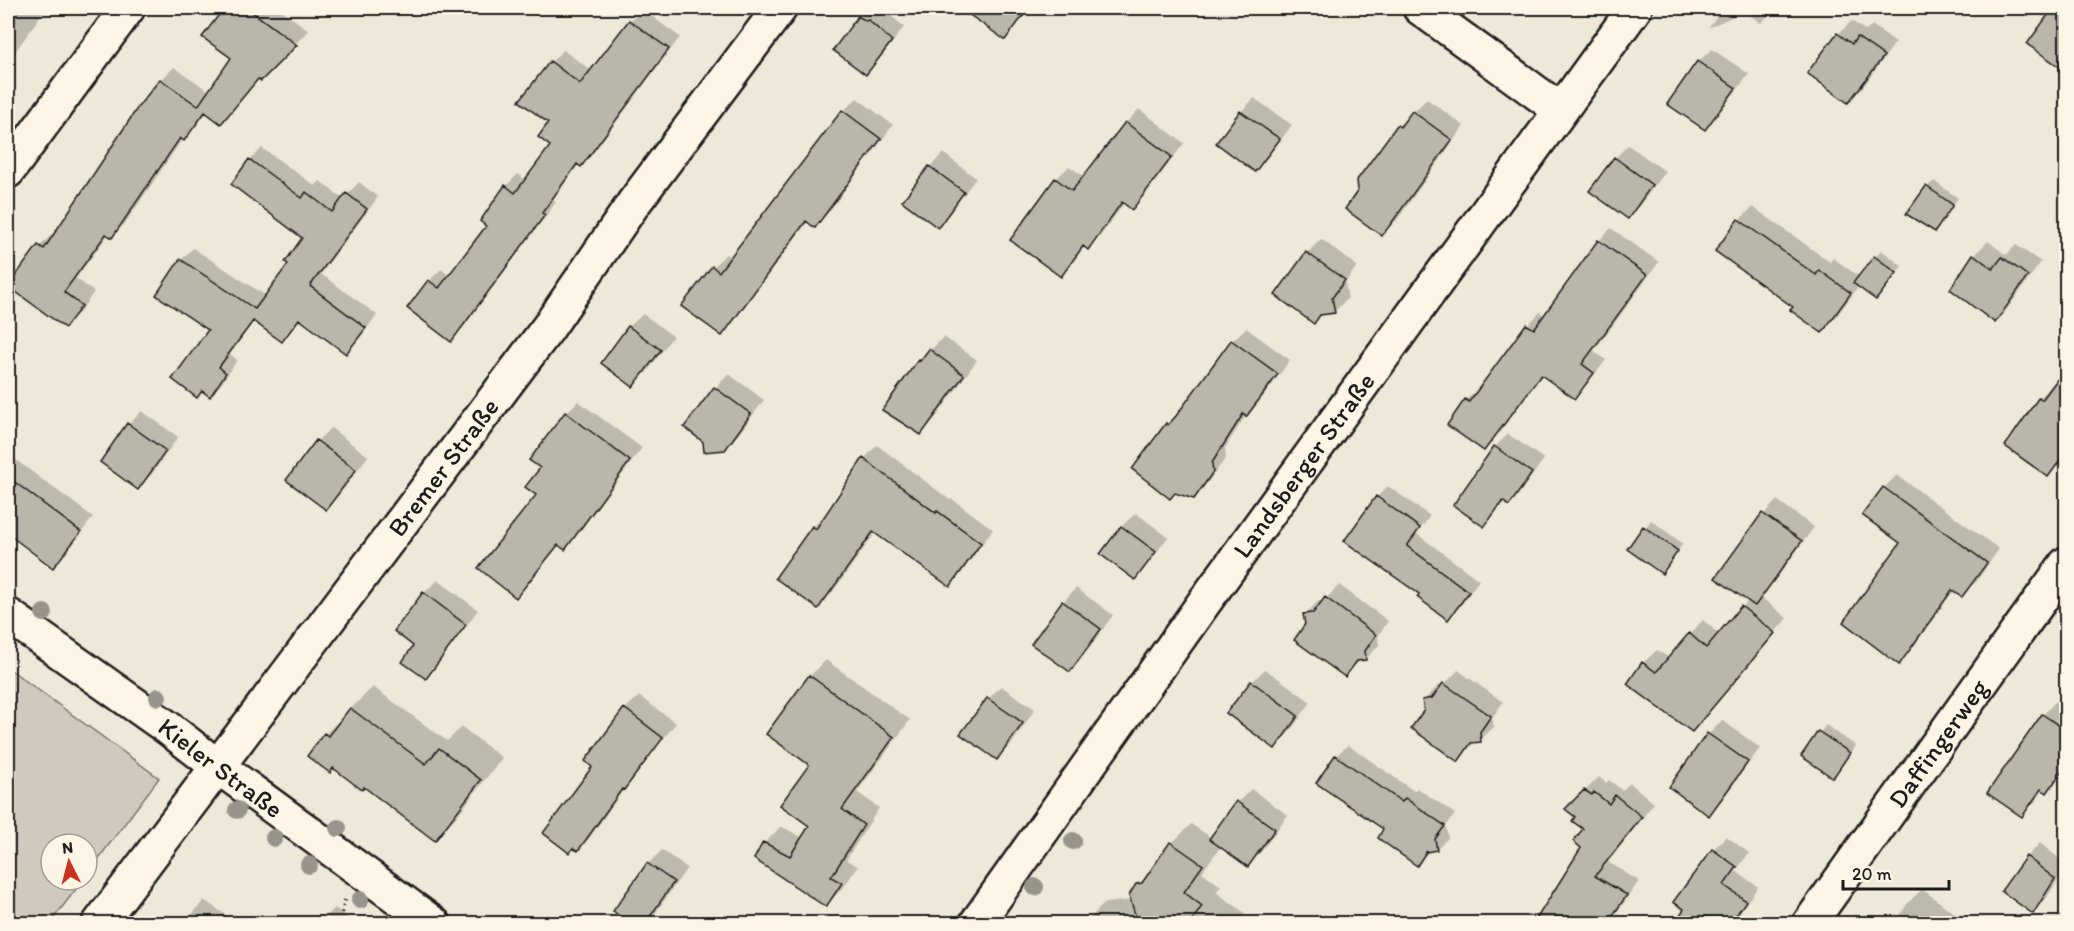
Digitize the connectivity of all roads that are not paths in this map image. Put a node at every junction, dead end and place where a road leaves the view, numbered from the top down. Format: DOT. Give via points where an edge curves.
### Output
graph roads {
  1 [pos="128,8"];
  2 [pos="780,8"];
  3 [pos="1420,8"];
  4 [pos="1635,8"];
  5 [pos="1559,110"];
  6 [pos="8,171"];
  7 [pos="2067,564"];
  8 [pos="8,615"];
  9 [pos="217,766"];
  10 [pos="99,924"];
  11 [pos="434,924"];
  12 [pos="976,924"];
  13 [pos="1809,924"];
  1 -- 6 [label="street"];
  2 -- 9 [label="street, Bremer Straße" via="633,204 548,328"];
  3 -- 5 [label="street"];
  4 -- 5 [label="street, Landsberger Straße"];
  5 -- 12 [label="street, Landsberger Straße"];
  7 -- 13 [label="street, Daffingerweg"];
  8 -- 9 [label="street, Kieler Straße"];
  9 -- 10 [label="street, Bremer Straße"];
  9 -- 11 [label="street, Kieler Straße"];
}
